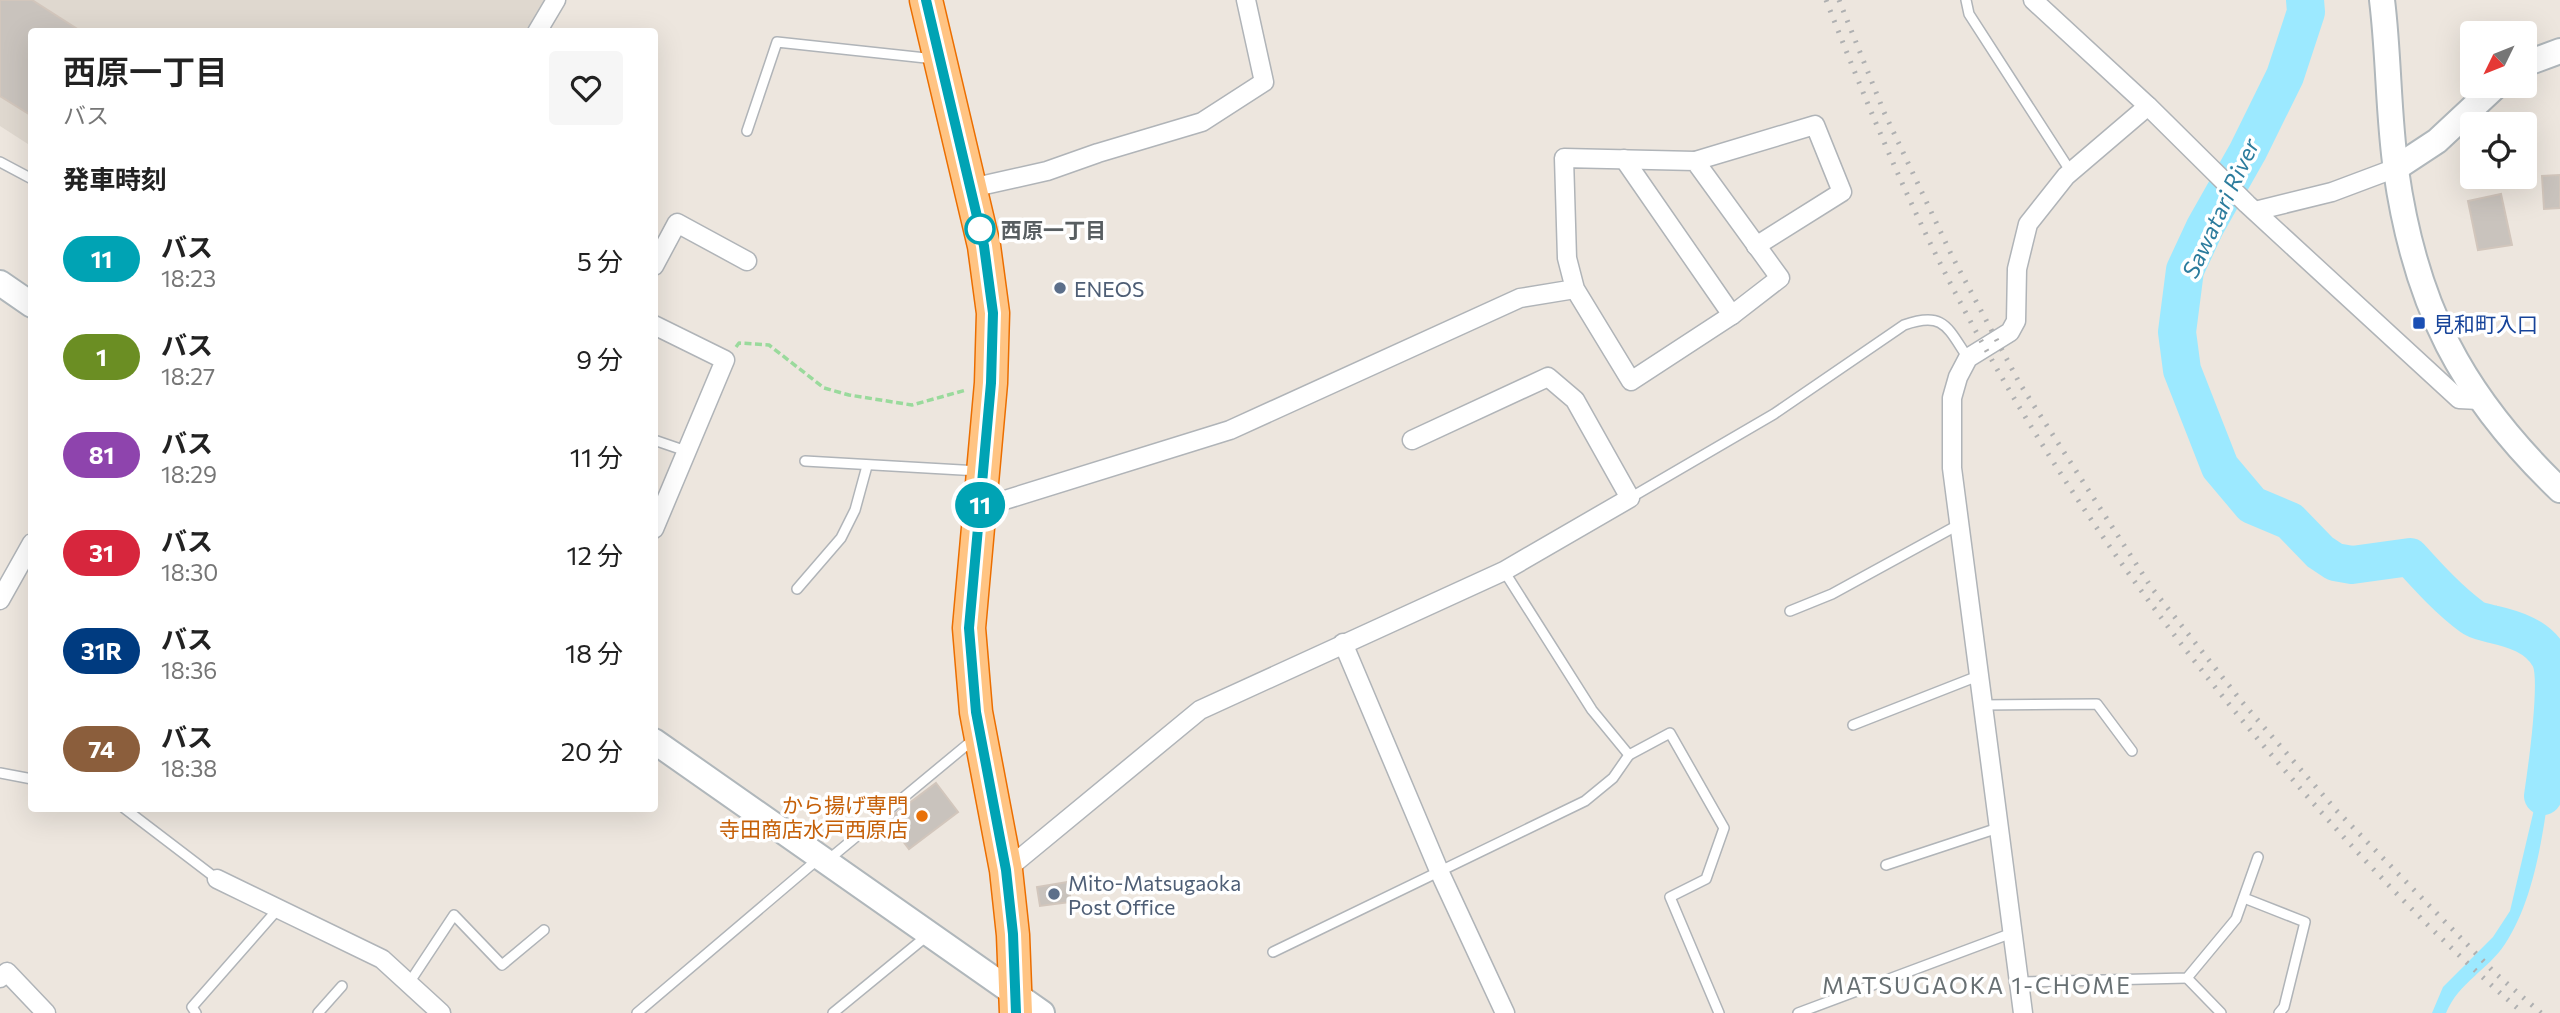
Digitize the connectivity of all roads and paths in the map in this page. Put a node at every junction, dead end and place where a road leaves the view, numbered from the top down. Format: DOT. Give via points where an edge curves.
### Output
graph roads {
  1 [pos="556,0"];
  2 [pos="926,0"];
  3 [pos="1246,0"];
  4 [pos="1966,0"];
  5 [pos="2033,0"];
  6 [pos="2382,0"];
  7 [pos="539,28"];
  8 [pos="2560,51"];
  9 [pos="2538,59"];
  10 [pos="940,60"];
  11 [pos="2483,98"];
  12 [pos="2148,106"];
  13 [pos="747,131"];
  14 [pos="1625,159"];
  15 [pos="1695,161"];
  16 [pos="0,162"];
  17 [pos="2396,167"];
  18 [pos="2071,172"];
  19 [pos="28,177"];
  20 [pos="971,188"];
  21 [pos="2251,207"];
  22 [pos="1756,246"];
  23 [pos="658,259"];
  24 [pos="747,261"];
  25 [pos="0,283"];
  26 [pos="1575,289"];
  27 [pos="28,302"];
  28 [pos="1732,315"];
  29 [pos="658,327"];
  30 [pos="1968,358"];
  31 [pos="725,360"];
  32 [pos="969,389"];
  33 [pos="2479,400"];
  34 [pos="1412,440"];
  35 [pos="658,441"];
  36 [pos="686,451"];
  37 [pos="805,460"];
  38 [pos="867,466"];
  39 [pos="984,471"];
  40 [pos="2560,490"];
  41 [pos="1630,498"];
  42 [pos="979,508"];
  43 [pos="658,519"];
  44 [pos="1958,525"];
  45 [pos="28,550"];
  46 [pos="1504,571"];
  47 [pos="797,589"];
  48 [pos="0,600"];
  49 [pos="1790,611"];
  50 [pos="1343,643"];
  51 [pos="1978,676"];
  52 [pos="1982,705"];
  53 [pos="1853,725"];
  54 [pos="980,733"];
  55 [pos="658,744"];
  56 [pos="2132,751"];
  57 [pos="1629,755"];
  58 [pos="0,773"];
  59 [pos="28,778"];
  60 [pos="129,812"];
  61 [pos="1998,828"];
  62 [pos="2259,857"];
  63 [pos="824,859"];
  64 [pos="1886,865"];
  65 [pos="1006,870"];
  66 [pos="1440,873"];
  67 [pos="217,879"];
  68 [pos="2244,898"];
  69 [pos="278,909"];
  70 [pos="544,930"];
  71 [pos="2012,933"];
  72 [pos="929,934"];
  73 [pos="1273,952"];
  74 [pos="0,978"];
  75 [pos="2187,978"];
  76 [pos="2019,982"];
  77 [pos="409,984"];
  78 [pos="342,986"];
  79 [pos="1025,1007"];
  80 [pos="46,1013"];
  81 [pos="196,1013"];
  82 [pos="318,1013"];
  83 [pos="441,1013"];
  84 [pos="638,1013"];
  85 [pos="833,1013"];
  86 [pos="1505,1013"];
  87 [pos="1719,1013"];
  88 [pos="1798,1013"];
  89 [pos="2023,1013"];
  90 [pos="2221,1013"];
  91 [pos="2279,1013"];
  1 -- 7 [label="street"];
  2 -- 10 [label="highway"];
  3 -- 20 [label="street" via="1264,82 1202,122 1047,171"];
  4 -- 18 [label="lane" via="1969,14"];
  5 -- 12 [label="street"];
  6 -- 17 [label="street"];
  8 -- 9 [label="street"];
  10 -- 13 [label="lane" via="777,43"];
  10 -- 20 [label="highway"];
  11 -- 17 [label="street" via="2437,141"];
  12 -- 18 [label="street"];
  12 -- 21 [label="street"];
  14 -- 15 [label="street"];
  14 -- 26 [label="street" via="1564,158 1567,258"];
  14 -- 28 [label="street"];
  15 -- 22 [label="street"];
  15 -- 22 [label="street" via="1815,125 1842,192"];
  16 -- 19 [label="lane"];
  17 -- 21 [label="street" via="2332,192"];
  17 -- 33 [label="street" via="2406,230 2429,304"];
  18 -- 30 [label="street" via="2028,224 2017,268 2016,321 2010,332"];
  20 -- 39 [label="highway" via="993,313"];
  21 -- 33 [label="street" via="2459,399"];
  22 -- 28 [label="street" via="1780,278"];
  23 -- 24 [label="street" via="677,223"];
  25 -- 27 [label="street"];
  26 -- 28 [label="street" via="1631,381"];
  26 -- 42 [label="street" via="1520,298 1230,430"];
  29 -- 31 [label="street"];
  30 -- 41 [label="lane" via="1948,328 1934,319 1904,325 1774,414"];
  30 -- 44 [label="street" via="1952,398 1950,425"];
  31 -- 32 [label="path" via="739,343 769,345 824,388 912,405"];
  31 -- 36 [label="street"];
  33 -- 40 [label="street"];
  34 -- 41 [label="street" via="1548,377 1575,400"];
  35 -- 36 [label="lane"];
  36 -- 43 [label="street"];
  37 -- 38 [label="lane"];
  38 -- 39 [label="lane"];
  38 -- 47 [label="lane" via="855,510 841,538"];
  39 -- 42 [label="highway"];
  41 -- 46 [label="street"];
  42 -- 54 [label="highway" via="969,628"];
  44 -- 49 [label="lane" via="1832,594"];
  44 -- 51 [label="street"];
  45 -- 48 [label="street"];
  46 -- 50 [label="street"];
  46 -- 57 [label="lane" via="1592,710"];
  50 -- 65 [label="street" via="1200,710"];
  50 -- 66 [label="street"];
  51 -- 52 [label="street"];
  51 -- 53 [label="lane"];
  52 -- 56 [label="lane" via="2097,704"];
  52 -- 61 [label="street"];
  54 -- 63 [label="lane"];
  54 -- 65 [label="highway"];
  55 -- 63 [label="street"];
  57 -- 66 [label="lane" via="1613,778 1586,802"];
  57 -- 87 [label="lane" via="1670,733 1724,828 1706,879 1670,897"];
  58 -- 59 [label="lane"];
  60 -- 67 [label="lane"];
  61 -- 64 [label="lane"];
  61 -- 71 [label="street"];
  62 -- 68 [label="lane"];
  63 -- 72 [label="street"];
  63 -- 84 [label="lane"];
  65 -- 79 [label="highway"];
  66 -- 73 [label="lane"];
  66 -- 86 [label="street"];
  67 -- 69 [label="street"];
  68 -- 75 [label="lane" via="2236,919"];
  68 -- 91 [label="lane" via="2305,922"];
  69 -- 77 [label="street" via="382,959"];
  69 -- 81 [label="lane" via="192,1007"];
  70 -- 77 [label="lane" via="502,965 454,915"];
  71 -- 76 [label="street"];
  71 -- 88 [label="lane"];
  72 -- 79 [label="street"];
  72 -- 85 [label="lane"];
  74 -- 80 [label="street" via="7,972"];
  75 -- 76 [label="lane"];
  75 -- 90 [label="lane"];
  76 -- 89 [label="street"];
  77 -- 83 [label="street"];
  78 -- 82 [label="lane"];
}
